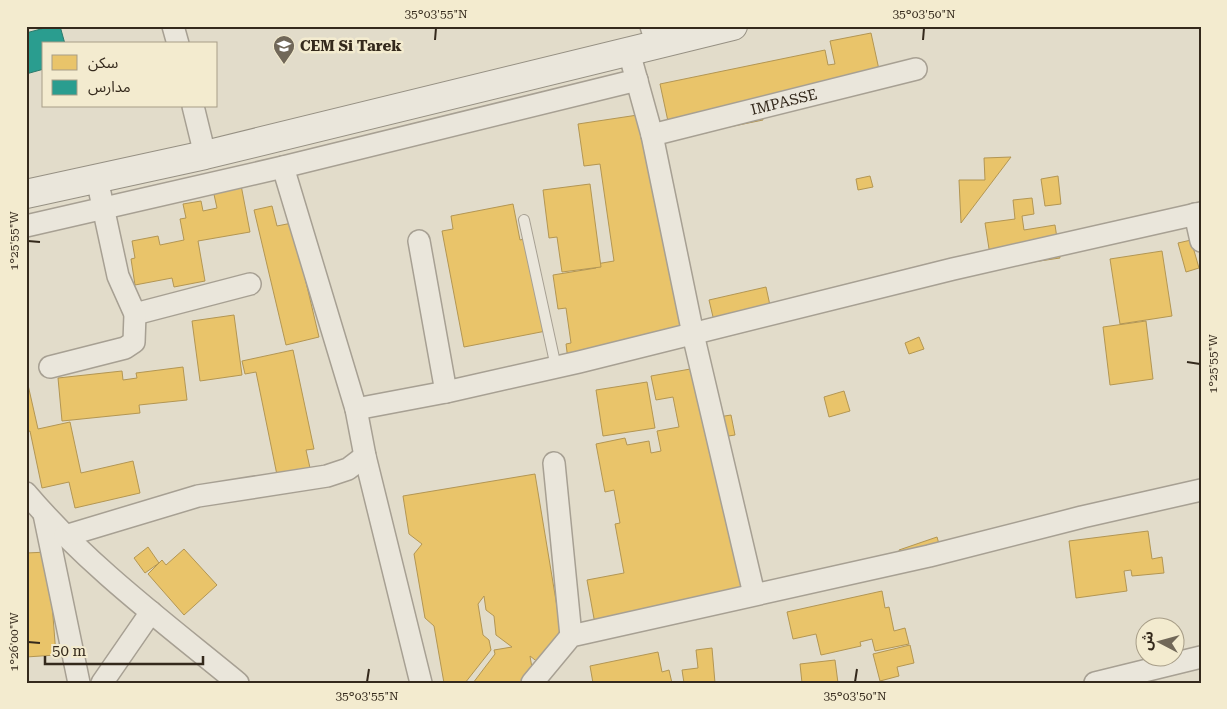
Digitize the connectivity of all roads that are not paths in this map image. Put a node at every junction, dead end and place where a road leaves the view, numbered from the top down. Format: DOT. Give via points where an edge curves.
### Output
graph roads {
  1 [pos="173,26"];
  2 [pos="733,26"];
  3 [pos="654,36"];
  4 [pos="177,42"];
  5 [pos="629,52"];
  6 [pos="916,69"];
  7 [pos="637,80"];
  8 [pos="193,108"];
  9 [pos="652,135"];
  10 [pos="205,155"];
  11 [pos="283,167"];
  12 [pos="97,179"];
  13 [pos="26,194"];
  14 [pos="102,209"];
  15 [pos="1198,213"];
  16 [pos="524,220"];
  17 [pos="26,226"];
  18 [pos="419,241"];
  19 [pos="1201,241"];
  20 [pos="250,284"];
  21 [pos="134,314"];
  22 [pos="692,334"];
  23 [pos="50,367"];
  24 [pos="556,367"];
  25 [pos="446,392"];
  26 [pos="356,410"];
  27 [pos="365,456"];
  28 [pos="554,463"];
  29 [pos="1201,490"];
  30 [pos="26,493"];
  31 [pos="44,514"];
  32 [pos="65,536"];
  33 [pos="754,594"];
  34 [pos="151,612"];
  35 [pos="570,636"];
  36 [pos="1201,657"];
  37 [pos="79,683"];
  38 [pos="102,683"];
  39 [pos="238,683"];
  40 [pos="421,683"];
  41 [pos="532,683"];
  42 [pos="1095,683"];
  1 -- 4 [label="street"];
  2 -- 3 [label="main road"];
  3 -- 5 [label="main road"];
  5 -- 7 [label="street"];
  5 -- 10 [label="main road"];
  6 -- 9 [label="street, IMPASSE"];
  7 -- 9 [label="street"];
  7 -- 11 [label="street"];
  8 -- 10 [label="street"];
  9 -- 22 [label="street"];
  10 -- 12 [label="main road"];
  11 -- 14 [label="street"];
  11 -- 26 [label="street"];
  12 -- 13 [label="main road"];
  12 -- 14 [label="street"];
  14 -- 17 [label="street"];
  14 -- 21 [label="street" via="118,276"];
  15 -- 19 [label="street"];
  15 -- 22 [label="street" via="953,269"];
  16 -- 24 [label="lane"];
  18 -- 25 [label="street"];
  20 -- 21 [label="street"];
  21 -- 23 [label="street" via="134,342 125,348"];
  22 -- 24 [label="street"];
  22 -- 33 [label="street"];
  24 -- 25 [label="street"];
  25 -- 26 [label="street"];
  26 -- 27 [label="street"];
  27 -- 32 [label="street" via="348,469 327,476 198,496"];
  27 -- 40 [label="street"];
  28 -- 35 [label="street"];
  29 -- 33 [label="street" via="929,556"];
  30 -- 31 [label="street"];
  31 -- 32 [label="street"];
  31 -- 37 [label="street"];
  32 -- 34 [label="street"];
  33 -- 35 [label="street"];
  34 -- 38 [label="street"];
  34 -- 39 [label="street"];
  35 -- 41 [label="street"];
  36 -- 42 [label="street"];
}
